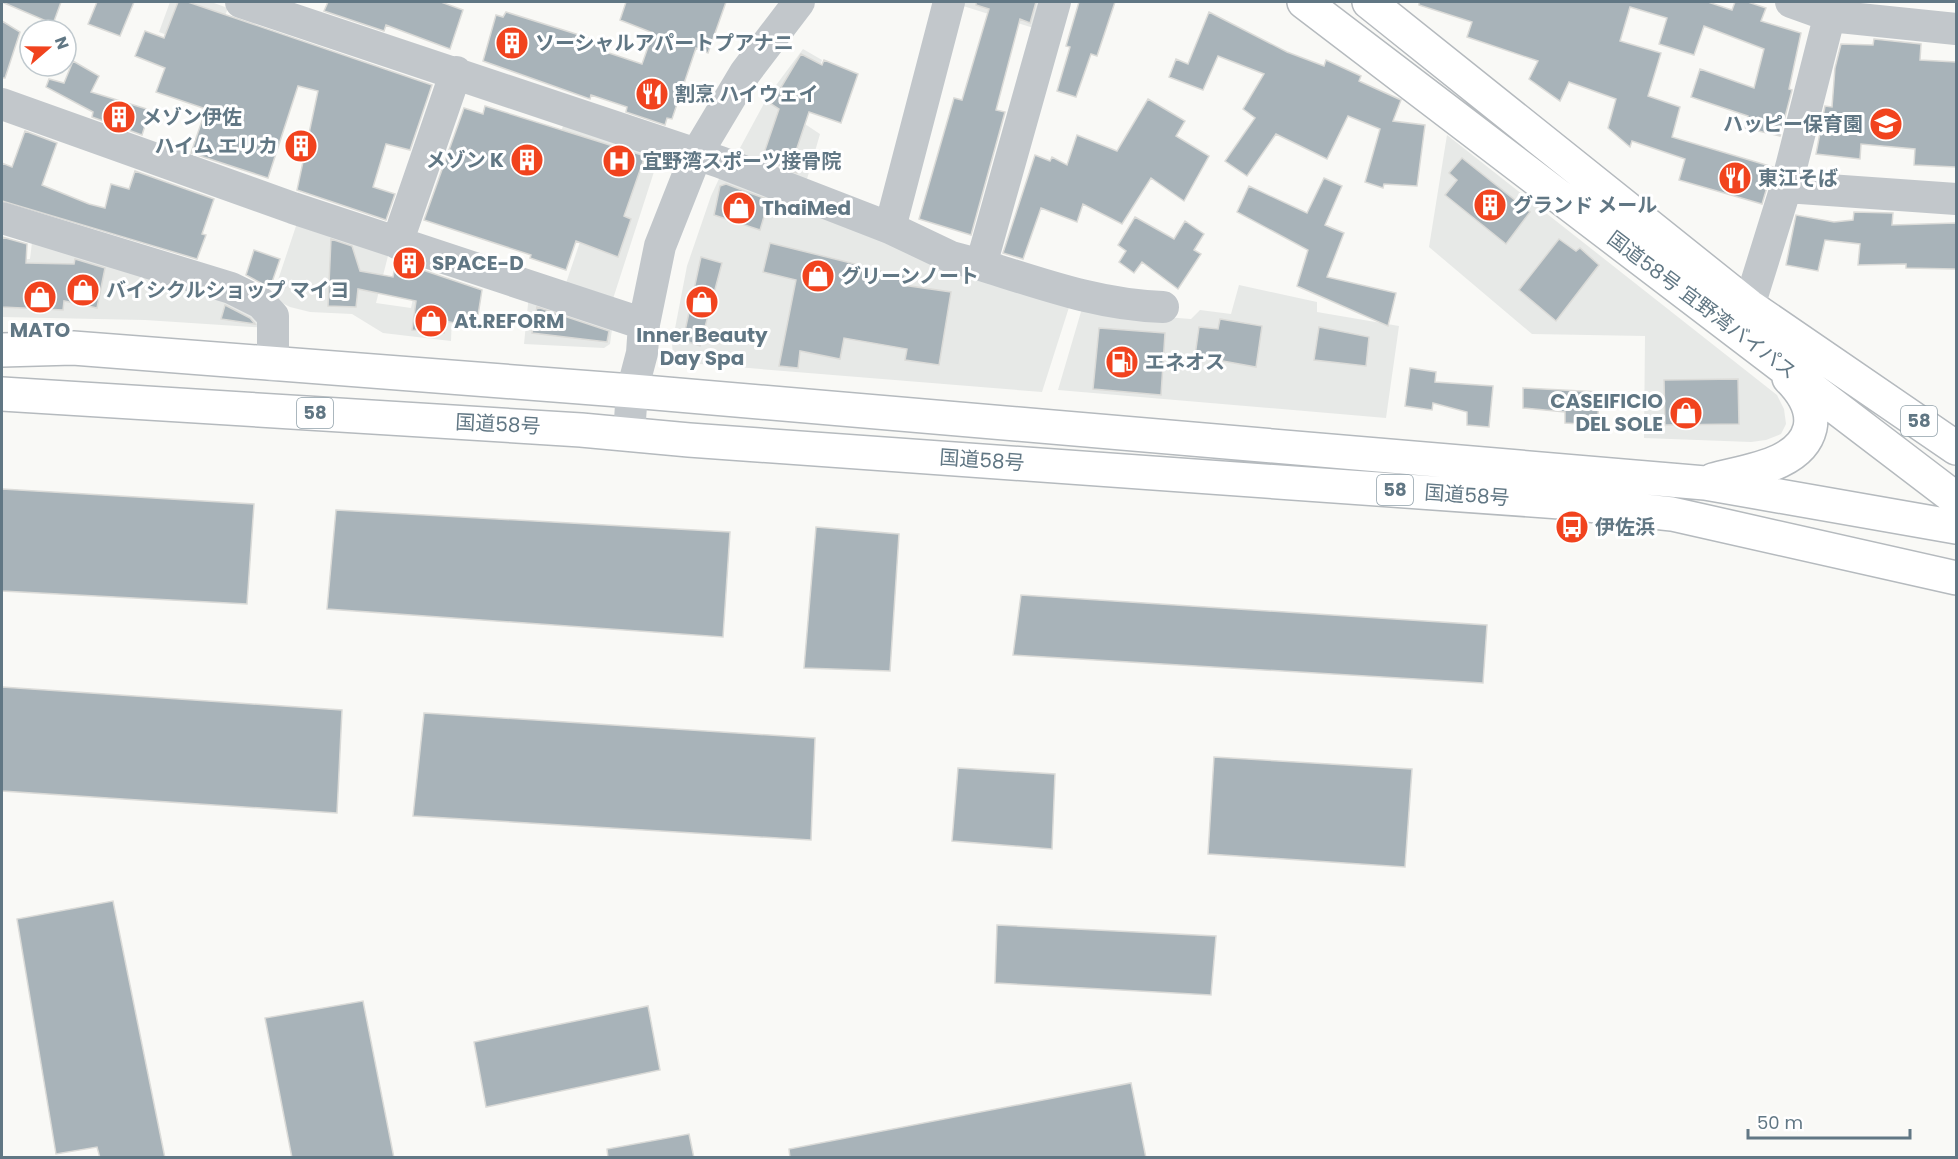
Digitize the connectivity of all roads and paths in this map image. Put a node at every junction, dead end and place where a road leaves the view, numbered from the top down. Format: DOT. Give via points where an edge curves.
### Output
graph roads {
  1 [pos="241,2"];
  2 [pos="799,2"];
  3 [pos="949,2"];
  4 [pos="1056,2"];
  5 [pos="1304,2"];
  6 [pos="1369,2"];
  7 [pos="1791,2"];
  8 [pos="1832,9"];
  9 [pos="1956,29"];
  10 [pos="456,72"];
  11 [pos="2,104"];
  12 [pos="696,155"];
  13 [pos="1786,187"];
  14 [pos="1956,199"];
  15 [pos="2,218"];
  16 [pos="890,228"];
  17 [pos="398,243"];
  18 [pos="981,265"];
  19 [pos="1749,306"];
  20 [pos="1163,307"];
  21 [pos="644,324"];
  22 [pos="1754,344"];
  23 [pos="2,350"];
  24 [pos="273,365"];
  25 [pos="632,391"];
  26 [pos="2,394"];
  27 [pos="1882,395"];
  28 [pos="629,434"];
  29 [pos="1956,448"];
  30 [pos="1956,474"];
  31 [pos="1705,483"];
  32 [pos="1956,499"];
  33 [pos="1956,527"];
  34 [pos="1956,543"];
  35 [pos="1910,567"];
  36 [pos="1956,578"];
  1 -- 10 [label="street"];
  2 -- 12 [label="street" via="745,73"];
  3 -- 16 [label="street"];
  4 -- 18 [label="street"];
  5 -- 22 [label="highway, 国道58号 宜野湾バイパス / 58"];
  6 -- 19 [label="highway, 国道58号 宜野湾バイパス / 58"];
  7 -- 8 [label="street"];
  8 -- 9 [label="street"];
  8 -- 13 [label="street"];
  10 -- 12 [label="street"];
  10 -- 17 [label="street"];
  11 -- 17 [label="street"];
  12 -- 16 [label="street"];
  12 -- 21 [label="street" via="660,246"];
  13 -- 14 [label="street"];
  13 -- 19 [label="street"];
  15 -- 24 [label="street" via="208,280 261,303 273,316"];
  16 -- 18 [label="street" via="951,257"];
  17 -- 21 [label="street"];
  18 -- 20 [label="street" via="1079,296 1128,306"];
  19 -- 27 [label="highway, 国道58号 宜野湾バイパス / 58"];
  21 -- 25 [label="street"];
  22 -- 31 [label="highway, 58" via="1795,384 1808,403 1808,437 1791,456"];
  22 -- 32 [label="highway, 国道58号 宜野湾バイパス / 58"];
  23 -- 24 [label="highway, 国道58号 / 58" via="73,348"];
  24 -- 25 [label="highway, 国道58号 / 58"];
  25 -- 28 [label="street"];
  25 -- 31 [label="highway, 国道58号 / 58"];
  26 -- 28 [label="highway, 国道58号 / 58"];
  27 -- 29 [label="highway, 国道58号 宜野湾バイパス / 58"];
  27 -- 30 [label="highway"];
  28 -- 35 [label="highway, 国道58号 / 58" via="1560,502 1672,514"];
  31 -- 33 [label="highway, 国道58号 / 58"];
  34 -- 35 [label="highway" via="1933,559"];
  35 -- 36 [label="highway, 国道58号 / 58"];
}
